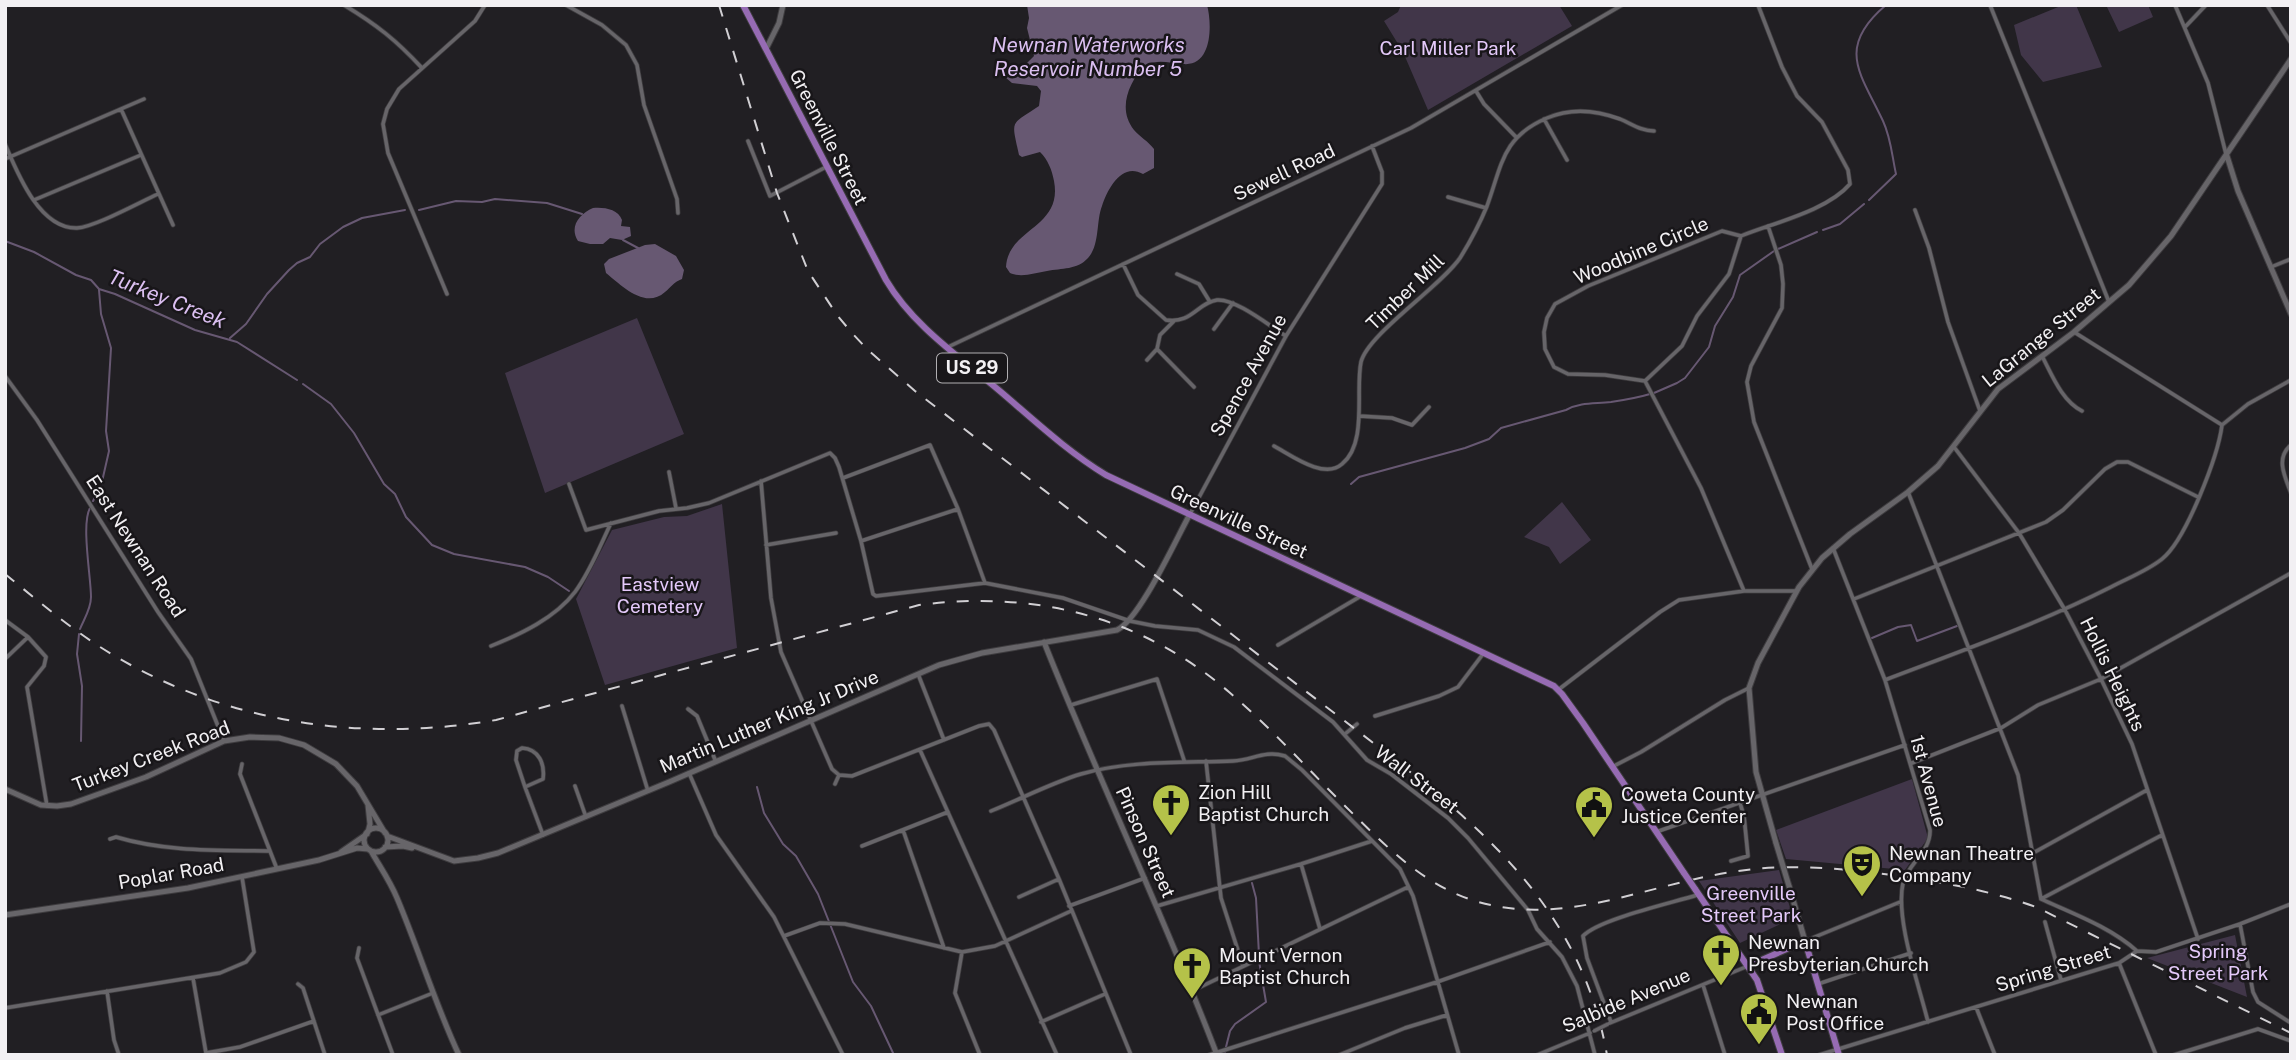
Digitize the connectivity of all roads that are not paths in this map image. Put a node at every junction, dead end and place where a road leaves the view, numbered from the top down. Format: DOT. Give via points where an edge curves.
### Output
graph roads {
  1 [pos="344,5"];
  2 [pos="485,5"];
  3 [pos="565,5"];
  4 [pos="743,5"];
  5 [pos="783,5"];
  6 [pos="1622,5"];
  7 [pos="1758,5"];
  8 [pos="1990,5"];
  9 [pos="2175,5"];
  10 [pos="2206,5"];
  11 [pos="2267,5"];
  12 [pos="2185,27"];
  13 [pos="2291,43"];
  14 [pos="765,49"];
  15 [pos="2291,59"];
  16 [pos="422,68"];
  17 [pos="1476,91"];
  18 [pos="144,99"];
  19 [pos="121,109"];
  20 [pos="1544,119"];
  21 [pos="1654,131"];
  22 [pos="1516,137"];
  23 [pos="748,141"];
  24 [pos="5,144"];
  25 [pos="1372,146"];
  26 [pos="141,155"];
  27 [pos="2227,156"];
  28 [pos="8,158"];
  29 [pos="1567,160"];
  30 [pos="826,167"];
  31 [pos="158,194"];
  32 [pos="1448,197"];
  33 [pos="34,200"];
  34 [pos="1486,208"];
  35 [pos="1915,210"];
  36 [pos="678,213"];
  37 [pos="173,225"];
  38 [pos="1768,226"];
  39 [pos="1741,236"];
  40 [pos="2291,259"];
  41 [pos="1123,264"];
  42 [pos="2271,267"];
  43 [pos="1178,274"];
  44 [pos="447,293"];
  45 [pos="1210,302"];
  46 [pos="2109,302"];
  47 [pos="1233,303"];
  48 [pos="2291,314"];
  49 [pos="1174,321"];
  50 [pos="1214,329"];
  51 [pos="2074,332"];
  52 [pos="1286,337"];
  53 [pos="948,347"];
  54 [pos="1157,349"];
  55 [pos="2042,356"];
  56 [pos="1147,360"];
  57 [pos="5,376"];
  58 [pos="2291,380"];
  59 [pos="1645,381"];
  60 [pos="1194,387"];
  61 [pos="1429,407"];
  62 [pos="1980,411"];
  63 [pos="2082,411"];
  64 [pos="1359,416"];
  65 [pos="2222,425"];
  66 [pos="2291,445"];
  67 [pos="1274,446"];
  68 [pos="1954,447"];
  69 [pos="669,472"];
  70 [pos="842,478"];
  71 [pos="761,481"];
  72 [pos="569,484"];
  73 [pos="1908,492"];
  74 [pos="2291,493"];
  75 [pos="2198,497"];
  76 [pos="676,509"];
  77 [pos="958,509"];
  78 [pos="1190,514"];
  79 [pos="611,523"];
  80 [pos="836,533"];
  81 [pos="2019,533"];
  82 [pos="861,541"];
  83 [pos="766,545"];
  84 [pos="1833,548"];
  85 [pos="1938,566"];
  86 [pos="1812,569"];
  87 [pos="2291,573"];
  88 [pos="985,583"];
  89 [pos="1744,591"];
  90 [pos="1796,591"];
  91 [pos="1362,596"];
  92 [pos="1854,599"];
  93 [pos="2065,610"];
  94 [pos="5,620"];
  95 [pos="1129,621"];
  96 [pos="28,637"];
  97 [pos="1044,642"];
  98 [pos="1278,645"];
  99 [pos="491,646"];
  100 [pos="1969,647"];
  101 [pos="1484,652"];
  102 [pos="5,659"];
  103 [pos="918,674"];
  104 [pos="2101,679"];
  105 [pos="1885,680"];
  106 [pos="1749,688"];
  107 [pos="1558,690"];
  108 [pos="1069,705"];
  109 [pos="622,706"];
  110 [pos="688,709"];
  111 [pos="1375,716"];
  112 [pos="810,721"];
  113 [pos="1357,724"];
  114 [pos="2001,728"];
  115 [pos="1345,734"];
  116 [pos="944,740"];
  117 [pos="224,741"];
  118 [pos="1905,746"];
  119 [pos="920,750"];
  120 [pos="1184,760"];
  121 [pos="1206,761"];
  122 [pos="716,762"];
  123 [pos="1911,763"];
  124 [pos="242,764"];
  125 [pos="1612,767"];
  126 [pos="1098,771"];
  127 [pos="689,774"];
  128 [pos="839,775"];
  129 [pos="835,784"];
  130 [pos="575,786"];
  131 [pos="525,788"];
  132 [pos="5,789"];
  133 [pos="2147,790"];
  134 [pos="648,791"];
  135 [pos="1762,795"];
  136 [pos="1024,797"];
  137 [pos="1740,803"];
  138 [pos="368,805"];
  139 [pos="47,806"];
  140 [pos="991,811"];
  141 [pos="948,812"];
  142 [pos="586,817"];
  143 [pos="903,830"];
  144 [pos="1656,832"];
  145 [pos="368,833"];
  146 [pos="386,835"];
  147 [pos="543,835"];
  148 [pos="2162,835"];
  149 [pos="110,839"];
  150 [pos="1372,841"];
  151 [pos="862,846"];
  152 [pos="384,849"];
  153 [pos="271,850"];
  154 [pos="370,850"];
  155 [pos="425,851"];
  156 [pos="341,852"];
  157 [pos="2033,853"];
  158 [pos="1731,861"];
  159 [pos="1301,864"];
  160 [pos="277,869"];
  161 [pos="384,870"];
  162 [pos="242,877"];
  163 [pos="1145,878"];
  164 [pos="1059,879"];
  165 [pos="1220,887"];
  166 [pos="1409,887"];
  167 [pos="1697,892"];
  168 [pos="1019,897"];
  169 [pos="2041,899"];
  170 [pos="1900,902"];
  171 [pos="2291,904"];
  172 [pos="1157,906"];
  173 [pos="1070,909"];
  174 [pos="5,915"];
  175 [pos="2045,922"];
  176 [pos="2240,924"];
  177 [pos="1320,930"];
  178 [pos="784,936"];
  179 [pos="2198,939"];
  180 [pos="1006,941"];
  181 [pos="1805,941"];
  182 [pos="1550,942"];
  183 [pos="359,948"];
  184 [pos="944,948"];
  185 [pos="2137,951"];
  186 [pos="962,952"];
  187 [pos="1911,953"];
  188 [pos="1755,962"];
  189 [pos="2119,963"];
  190 [pos="1243,966"];
  191 [pos="1748,966"];
  192 [pos="193,977"];
  193 [pos="1757,979"];
  194 [pos="2061,981"];
  195 [pos="1437,982"];
  196 [pos="298,984"];
  197 [pos="1818,984"];
  198 [pos="1703,985"];
  199 [pos="1192,991"];
  200 [pos="107,992"];
  201 [pos="433,993"];
  202 [pos="1105,994"];
  203 [pos="1976,1007"];
  204 [pos="5,1008"];
  205 [pos="378,1015"];
  206 [pos="1447,1015"];
  207 [pos="314,1021"];
  208 [pos="1041,1022"];
  209 [pos="1928,1022"];
  210 [pos="1609,1023"];
  211 [pos="2291,1023"];
  212 [pos="1592,1032"];
  213 [pos="2291,1041"];
  214 [pos="1838,1052"];
  215 [pos="207,1054"];
  216 [pos="1217,1054"];
  217 [pos="119,1055"];
  218 [pos="325,1055"];
  219 [pos="393,1055"];
  220 [pos="459,1055"];
  221 [pos="843,1055"];
  222 [pos="980,1055"];
  223 [pos="1057,1055"];
  224 [pos="1130,1055"];
  225 [pos="1209,1055"];
  226 [pos="1339,1055"];
  227 [pos="1459,1055"];
  228 [pos="1537,1055"];
  229 [pos="1595,1055"];
  230 [pos="1725,1055"];
  231 [pos="1782,1055"];
  232 [pos="1819,1055"];
  233 [pos="1995,1055"];
  234 [pos="2156,1055"];
  235 [pos="2174,1055"];
  1 -- 16 [label="street" via="377,25"];
  2 -- 16 [label="street" via="475,21"];
  3 -- 36 [label="street" via="602,25 626,45 637,65 644,105"];
  4 -- 14 [label="main road, US 29"];
  5 -- 14 [label="street"];
  6 -- 17 [label="street, Sewell Road"];
  7 -- 38 [label="street" via="1797,96 1822,122 1850,178 1850,184 1837,195"];
  8 -- 46 [label="street"];
  9 -- 12 [label="street"];
  10 -- 12 [label="street"];
  11 -- 13 [label="street"];
  12 -- 27 [label="street" via="2214,101"];
  14 -- 30 [label="main road, Greenville Street / US 29"];
  15 -- 27 [label="street, LaGrange Street"];
  16 -- 44 [label="street" via="399,89 387,109 385,144"];
  17 -- 22 [label="street"];
  17 -- 25 [label="street, Sewell Road"];
  18 -- 19 [label="street"];
  19 -- 26 [label="street"];
  19 -- 28 [label="street"];
  20 -- 21 [label="street, Timber Mill" via="1561,113 1594,112"];
  20 -- 22 [label="street, Timber Mill"];
  20 -- 29 [label="street"];
  22 -- 34 [label="street, Timber Mill" via="1502,158"];
  23 -- 30 [label="street" via="770,196"];
  24 -- 28 [label="street"];
  25 -- 41 [label="street, Sewell Road"];
  25 -- 52 [label="street, Spence Avenue" via="1382,184"];
  26 -- 31 [label="street"];
  26 -- 33 [label="street"];
  27 -- 42 [label="street"];
  27 -- 46 [label="street, LaGrange Street" via="2171,236"];
  28 -- 33 [label="street"];
  30 -- 53 [label="main road, Greenville Street / US 29" via="894,294"];
  31 -- 33 [label="street" via="77,228 51,218"];
  31 -- 37 [label="street"];
  32 -- 34 [label="street"];
  34 -- 64 [label="street, Timber Mill" via="1450,269 1368,348 1362,360"];
  35 -- 62 [label="street"];
  38 -- 39 [label="street"];
  38 -- 86 [label="street" via="1781,265 1782,308 1747,382 1754,422"];
  39 -- 59 [label="street, Woodbine Circle" via="1729,274 1682,345"];
  39 -- 59 [label="street, Woodbine Circle" via="1722,231 1555,304 1544,332 1545,349 1554,367 1568,374"];
  40 -- 42 [label="street"];
  41 -- 49 [label="street" via="1138,295 1166,320"];
  41 -- 53 [label="street, Sewell Road"];
  42 -- 48 [label="street"];
  43 -- 45 [label="street" via="1199,284"];
  45 -- 47 [label="street"];
  45 -- 49 [label="street"];
  46 -- 51 [label="street, LaGrange Street"];
  47 -- 50 [label="street"];
  47 -- 52 [label="street"];
  49 -- 54 [label="street" via="1160,335"];
  51 -- 55 [label="street, LaGrange Street"];
  51 -- 65 [label="street"];
  52 -- 78 [label="street, Spence Avenue"];
  53 -- 78 [label="main road, Greenville Street / US 29" via="1087,463"];
  54 -- 56 [label="street"];
  54 -- 60 [label="street"];
  55 -- 62 [label="street, LaGrange Street" via="1998,389"];
  55 -- 63 [label="street" via="2062,392"];
  57 -- 117 [label="street, East Newnan Road" via="191,659"];
  58 -- 65 [label="street"];
  59 -- 89 [label="street" via="1701,488"];
  61 -- 64 [label="street" via="1412,425 1392,418"];
  62 -- 68 [label="street, LaGrange Street"];
  64 -- 67 [label="street, Timber Mill" via="1350,455 1333,470 1321,469"];
  65 -- 75 [label="street"];
  66 -- 74 [label="street" via="2284,451 2282,463"];
  68 -- 73 [label="street, LaGrange Street"];
  68 -- 81 [label="street, Hollis Heights"];
  69 -- 76 [label="street"];
  70 -- 71 [label="street" via="830,453"];
  70 -- 77 [label="street" via="930,444"];
  70 -- 82 [label="street"];
  71 -- 76 [label="street" via="709,503"];
  71 -- 83 [label="street"];
  72 -- 79 [label="street" via="586,530"];
  73 -- 84 [label="street, LaGrange Street"];
  73 -- 85 [label="street"];
  75 -- 81 [label="street" via="2128,462 2117,462 2063,510"];
  75 -- 93 [label="street" via="2185,528 2163,559"];
  76 -- 79 [label="street"];
  77 -- 82 [label="street"];
  77 -- 88 [label="street"];
  78 -- 91 [label="main road, Greenville Street / US 29"];
  78 -- 95 [label="street, Spence Avenue"];
  79 -- 99 [label="street" via="571,596 528,629"];
  80 -- 83 [label="street"];
  81 -- 85 [label="street"];
  81 -- 93 [label="street, Hollis Heights"];
  82 -- 88 [label="street, Wall Street" via="873,594 881,597"];
  83 -- 112 [label="street" via="780,646"];
  84 -- 86 [label="street, LaGrange Street"];
  84 -- 92 [label="street, 1st Avenue"];
  85 -- 92 [label="street"];
  85 -- 100 [label="street"];
  86 -- 90 [label="street, LaGrange Street"];
  87 -- 104 [label="street"];
  88 -- 95 [label="street, Wall Street" via="1063,598"];
  89 -- 90 [label="street"];
  89 -- 107 [label="street" via="1679,600"];
  90 -- 106 [label="street, LaGrange Street"];
  91 -- 98 [label="street"];
  91 -- 101 [label="main road, Greenville Street / US 29"];
  92 -- 105 [label="street, 1st Avenue"];
  93 -- 100 [label="street"];
  93 -- 104 [label="street, Hollis Heights"];
  94 -- 96 [label="street"];
  95 -- 97 [label="street, Martin Luther King Jr Drive" via="1109,633"];
  95 -- 115 [label="street, Wall Street" via="1198,630 1220,638"];
  96 -- 102 [label="street"];
  96 -- 139 [label="street" via="46,659 27,687"];
  97 -- 103 [label="street, Martin Luther King Jr Drive" via="960,658"];
  97 -- 108 [label="street, Pinson Street"];
  100 -- 105 [label="street"];
  100 -- 114 [label="street"];
  101 -- 107 [label="main road, Greenville Street / US 29"];
  101 -- 111 [label="street" via="1458,687"];
  103 -- 112 [label="street, Martin Luther King Jr Drive"];
  103 -- 116 [label="street"];
  104 -- 114 [label="street" via="2038,705"];
  104 -- 133 [label="street, Hollis Heights" via="2132,744"];
  105 -- 118 [label="street, 1st Avenue"];
  106 -- 125 [label="street"];
  106 -- 135 [label="street, LaGrange Street"];
  107 -- 125 [label="main road, Greenville Street / US 29"];
  108 -- 120 [label="street" via="1157,679"];
  108 -- 126 [label="street, Pinson Street"];
  109 -- 134 [label="street"];
  110 -- 122 [label="street" via="697,716"];
  112 -- 122 [label="street, Martin Luther King Jr Drive"];
  112 -- 128 [label="street"];
  113 -- 115 [label="street"];
  114 -- 123 [label="street"];
  114 -- 157 [label="street" via="2018,775"];
  115 -- 182 [label="street, Wall Street" via="1367,760 1384,768 1458,827"];
  116 -- 119 [label="street"];
  116 -- 136 [label="street" via="989,724"];
  117 -- 138 [label="street, Turkey Creek Road" via="260,737 304,745 344,771"];
  117 -- 139 [label="street, Turkey Creek Road" via="83,801"];
  118 -- 123 [label="street, 1st Avenue"];
  118 -- 135 [label="street"];
  119 -- 128 [label="street" via="861,773"];
  119 -- 141 [label="street"];
  120 -- 121 [label="street"];
  120 -- 126 [label="street"];
  121 -- 150 [label="street" via="1236,761 1271,752 1285,756"];
  121 -- 165 [label="street"];
  122 -- 127 [label="street, Martin Luther King Jr Drive"];
  123 -- 170 [label="street, 1st Avenue" via="1930,837 1905,877"];
  124 -- 153 [label="street" via="240,774"];
  125 -- 144 [label="main road, Greenville Street / US 29"];
  126 -- 136 [label="street"];
  126 -- 163 [label="street, Pinson Street"];
  127 -- 134 [label="street, Martin Luther King Jr Drive"];
  127 -- 178 [label="street" via="716,835"];
  128 -- 129 [label="street"];
  130 -- 142 [label="street"];
  131 -- 131 [label="street" via="543,779 544,772 530,748 517,751"];
  131 -- 147 [label="street"];
  132 -- 139 [label="street, Turkey Creek Road"];
  133 -- 148 [label="street, Hollis Heights"];
  133 -- 157 [label="street"];
  134 -- 142 [label="street, Martin Luther King Jr Drive"];
  135 -- 137 [label="street"];
  135 -- 181 [label="street, LaGrange Street, bridge"];
  136 -- 140 [label="street"];
  136 -- 164 [label="street"];
  137 -- 144 [label="street"];
  137 -- 158 [label="street" via="1748,856"];
  138 -- 145 [label="street"];
  138 -- 146 [label="street, Turkey Creek Road"];
  141 -- 143 [label="street"];
  141 -- 180 [label="street"];
  142 -- 147 [label="street, Martin Luther King Jr Drive"];
  143 -- 151 [label="street"];
  143 -- 184 [label="street"];
  144 -- 167 [label="main road, Greenville Street / US 29, bridge"];
  145 -- 146 [label="street" via="375,829"];
  145 -- 154 [label="street" via="365,842"];
  145 -- 156 [label="street, Poplar Road"];
  146 -- 152 [label="street"];
  146 -- 155 [label="street, Martin Luther King Jr Drive"];
  147 -- 155 [label="street, Martin Luther King Jr Drive" via="466,860"];
  148 -- 169 [label="street"];
  148 -- 179 [label="street, Hollis Heights"];
  149 -- 153 [label="street" via="182,849"];
  150 -- 159 [label="street"];
  150 -- 166 [label="street" via="1400,869"];
  152 -- 154 [label="street"];
  152 -- 155 [label="street, Martin Luther King Jr Drive" via="403,846"];
  152 -- 161 [label="street"];
  153 -- 160 [label="street"];
  154 -- 156 [label="street, Poplar Road"];
  154 -- 161 [label="street"];
  156 -- 160 [label="street, Poplar Road"];
  157 -- 169 [label="street"];
  159 -- 165 [label="street"];
  159 -- 177 [label="street"];
  160 -- 162 [label="street, Poplar Road"];
  161 -- 201 [label="street"];
  162 -- 174 [label="street, Poplar Road"];
  162 -- 192 [label="street" via="254,952 246,962 220,973"];
  163 -- 172 [label="street, Pinson Street"];
  163 -- 173 [label="street"];
  164 -- 168 [label="street"];
  164 -- 173 [label="street"];
  165 -- 172 [label="street"];
  165 -- 190 [label="street"];
  166 -- 177 [label="street"];
  166 -- 195 [label="street"];
  167 -- 191 [label="main road, Greenville Street / US 29"];
  167 -- 210 [label="street" via="1586,934 1587,958"];
  169 -- 185 [label="street" via="2095,924"];
  170 -- 181 [label="street"];
  170 -- 187 [label="street"];
  171 -- 176 [label="street, Spring Street"];
  172 -- 199 [label="street, Pinson Street"];
  173 -- 180 [label="street"];
  173 -- 202 [label="street"];
  175 -- 194 [label="street"];
  176 -- 179 [label="street, Spring Street"];
  176 -- 211 [label="street" via="2258,1002"];
  177 -- 190 [label="street"];
  178 -- 184 [label="street" via="820,923 845,923"];
  178 -- 221 [label="street"];
  179 -- 185 [label="street, Spring Street" via="2156,952"];
  180 -- 186 [label="street"];
  180 -- 208 [label="street"];
  181 -- 188 [label="main road, Salbide Avenue"];
  181 -- 197 [label="main road, LaGrange Street"];
  182 -- 195 [label="street"];
  182 -- 212 [label="street, Wall Street" via="1574,979"];
  183 -- 205 [label="street" via="357,958"];
  184 -- 186 [label="street"];
  185 -- 189 [label="street, Spring Street"];
  186 -- 222 [label="street" via="955,992"];
  187 -- 197 [label="street"];
  187 -- 209 [label="street"];
  188 -- 191 [label="main road, Salbide Avenue"];
  188 -- 193 [label="main road"];
  189 -- 194 [label="street, Spring Street"];
  189 -- 234 [label="street"];
  190 -- 199 [label="street"];
  191 -- 193 [label="main road, US 29"];
  191 -- 198 [label="street, Salbide Avenue"];
  192 -- 200 [label="street"];
  192 -- 215 [label="street"];
  193 -- 231 [label="main road, US 29"];
  194 -- 203 [label="street, Spring Street"];
  195 -- 206 [label="street"];
  195 -- 216 [label="street"];
  196 -- 207 [label="street"];
  197 -- 214 [label="main road, LaGrange Street"];
  198 -- 210 [label="street, Salbide Avenue"];
  198 -- 230 [label="street"];
  199 -- 216 [label="street, Pinson Street"];
  200 -- 204 [label="street"];
  200 -- 217 [label="street"];
  201 -- 205 [label="street"];
  201 -- 220 [label="street"];
  202 -- 208 [label="street"];
  202 -- 224 [label="street"];
  203 -- 209 [label="street, Spring Street"];
  203 -- 233 [label="street"];
  205 -- 219 [label="street"];
  206 -- 226 [label="street"];
  206 -- 227 [label="street"];
  207 -- 215 [label="street"];
  207 -- 218 [label="street"];
  208 -- 223 [label="street"];
  209 -- 214 [label="street, Spring Street"];
  210 -- 212 [label="street, Salbide Avenue, bridge"];
  212 -- 228 [label="street, Salbide Avenue"];
  212 -- 229 [label="street, Wall Street"];
  213 -- 235 [label="street" via="2258,1029"];
  214 -- 232 [label="street, Spring Street"];
  216 -- 225 [label="street"];
}
